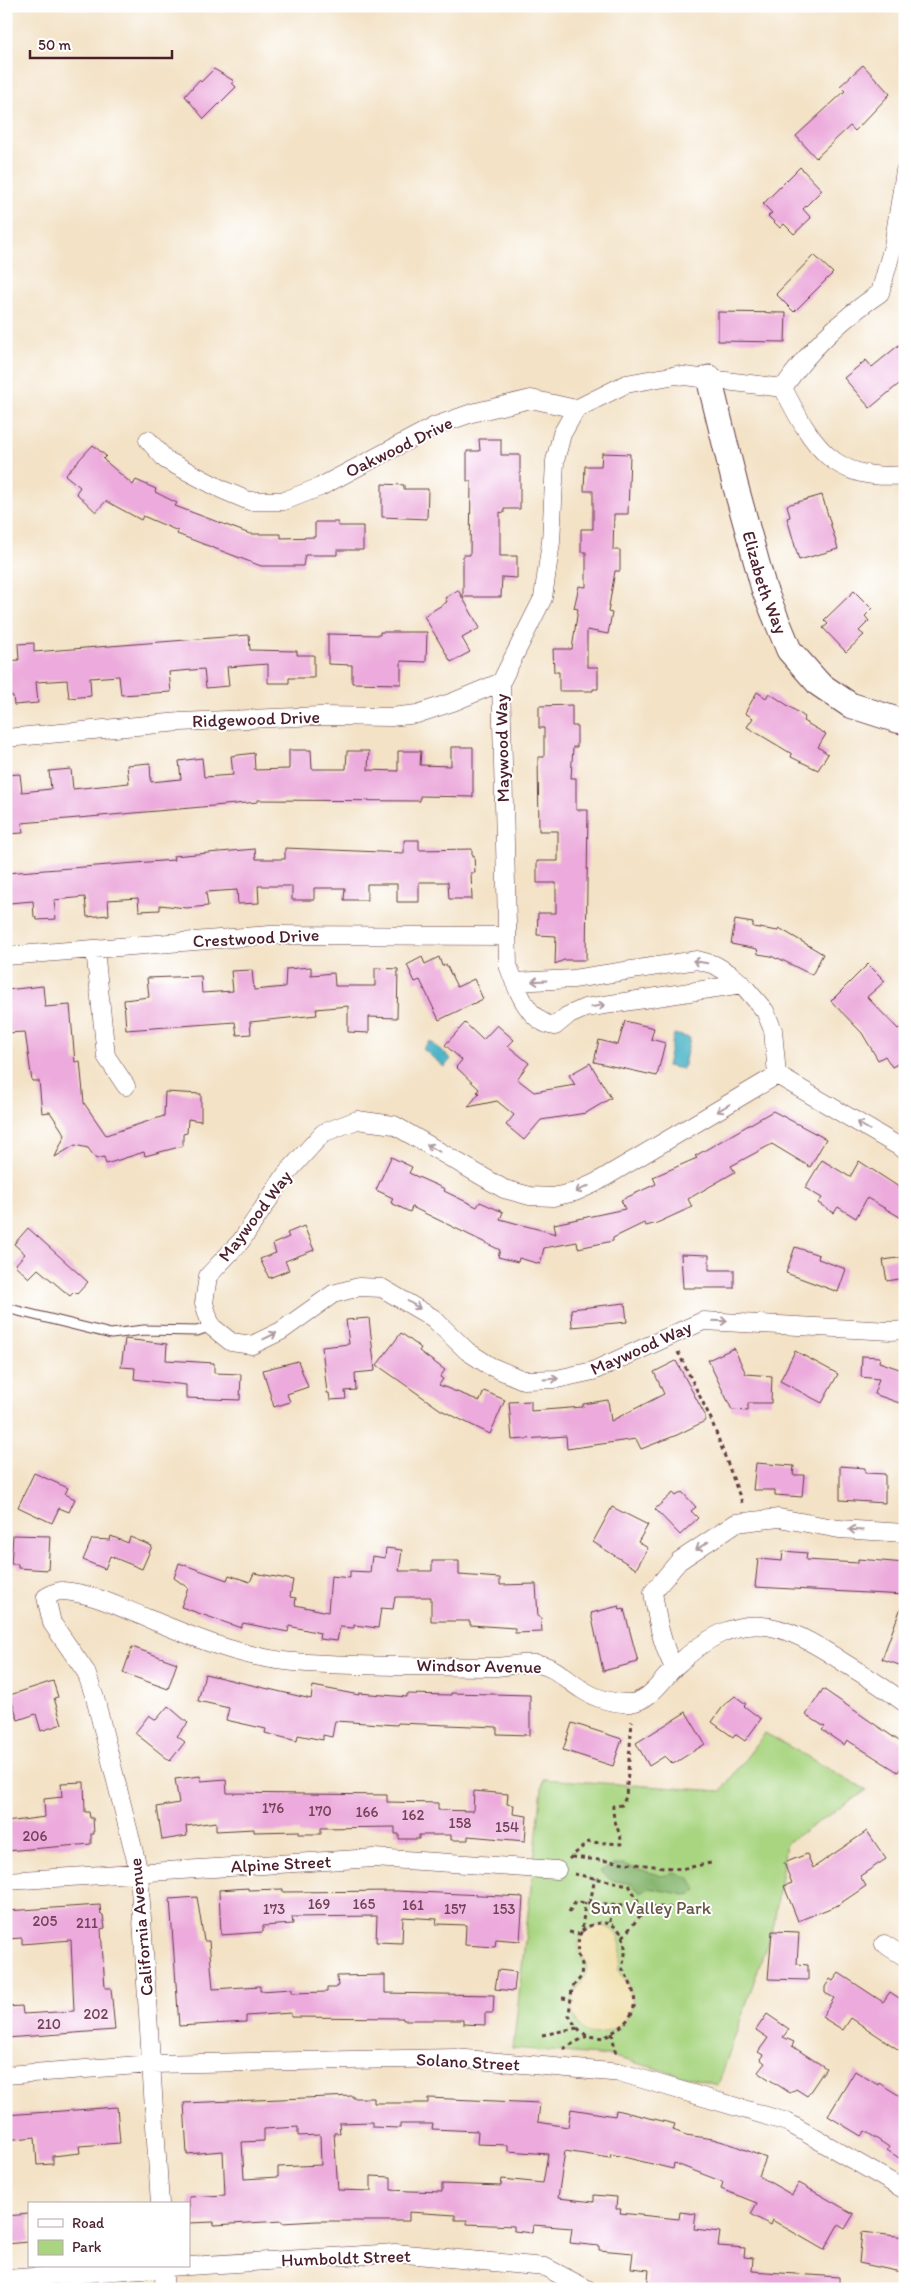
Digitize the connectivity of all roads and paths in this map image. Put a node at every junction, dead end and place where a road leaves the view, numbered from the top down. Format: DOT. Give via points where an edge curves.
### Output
graph roads {
  1 [pos="905,171"];
  2 [pos="709,378"];
  3 [pos="783,388"];
  4 [pos="576,409"];
  5 [pos="148,440"];
  6 [pos="905,475"];
  7 [pos="500,682"];
  8 [pos="905,721"];
  9 [pos="6,738"];
  10 [pos="506,936"];
  11 [pos="95,949"];
  12 [pos="6,956"];
  13 [pos="514,982"];
  14 [pos="742,984"];
  15 [pos="777,1075"];
  16 [pos="126,1086"];
  17 [pos="905,1150"];
  18 [pos="6,1308"];
  19 [pos="211,1326"];
  20 [pos="905,1330"];
  21 [pos="670,1334"];
  22 [pos="750,1522"];
  23 [pos="905,1533"];
  24 [pos="60,1634"];
  25 [pos="674,1667"];
  26 [pos="631,1703"];
  27 [pos="905,1703"];
  28 [pos="571,1857"];
  29 [pos="711,1863"];
  30 [pos="557,1870"];
  31 [pos="139,1872"];
  32 [pos="595,1878"];
  33 [pos="6,1881"];
  34 [pos="585,1902"];
  35 [pos="590,1903"];
  36 [pos="612,1904"];
  37 [pos="641,1906"];
  38 [pos="648,1906"];
  39 [pos="676,1908"];
  40 [pos="569,1912"];
  41 [pos="610,1922"];
  42 [pos="569,1932"];
  43 [pos="581,1932"];
  44 [pos="622,1938"];
  45 [pos="884,1944"];
  46 [pos="905,1956"];
  47 [pos="562,1998"];
  48 [pos="569,1999"];
  49 [pos="578,2028"];
  50 [pos="542,2035"];
  51 [pos="152,2064"];
  52 [pos="6,2074"];
  53 [pos="905,2190"];
  54 [pos="160,2202"];
  55 [pos="190,2266"];
  56 [pos="150,2268"];
  57 [pos="163,2268"];
  58 [pos="6,2279"];
  59 [pos="165,2289"];
  60 [pos="587,2289"];
  1 -- 3 [label="street" via="893,246 880,293 859,306 817,344"];
  2 -- 3 [label="street"];
  2 -- 4 [label="street" via="676,375 626,384"];
  2 -- 8 [label="street, Elizabeth Way" via="764,589 790,650 819,684 850,705"];
  3 -- 6 [label="street" via="812,440 829,459 856,472 886,477"];
  4 -- 5 [label="street, Oakwood Drive" via="531,399 472,414 435,426 320,487 284,502 250,501 223,490 166,460"];
  4 -- 7 [label="street, Maywood Way" via="562,434 556,461 551,542 543,598"];
  7 -- 9 [label="street, Ridgewood Drive" via="453,702 409,715 180,722"];
  7 -- 10 [label="street, Maywood Way"];
  10 -- 11 [label="street, Crestwood Drive" via="270,935"];
  10 -- 13 [label="street, Maywood Way" via="508,965"];
  11 -- 12 [label="street, Crestwood Drive"];
  11 -- 16 [label="street" via="106,1056"];
  14 -- 13 [label="street, one-way" via="715,965 696,960 572,979"];
  13 -- 14 [label="street, Maywood Way, one-way" via="537,1018 546,1025 555,1026 585,1008"];
  14 -- 15 [label="street" via="766,1012 772,1030"];
  17 -- 15 [label="street, one-way"];
  15 -- 19 [label="street, Maywood Way, one-way" via="595,1183 553,1197 504,1190 394,1126 357,1120 323,1133 286,1174 240,1242 208,1276 204,1303"];
  18 -- 19 [label="lane" via="111,1334 144,1330 197,1331"];
  19 -- 21 [label="street, Maywood Way, one-way" via="230,1342 252,1345 281,1331 333,1294 359,1287 382,1288 433,1318 468,1351 490,1366 523,1380 557,1379 593,1371"];
  21 -- 20 [label="street, Maywood Way, one-way" via="703,1321"];
  21 -- 22 [label="path" via="711,1419"];
  23 -- 22 [label="street, one-way" via="840,1529 779,1518"];
  22 -- 25 [label="street, one-way" via="736,1523 679,1561 653,1592 658,1623"];
  24 -- 26 [label="street, Windsor Avenue" via="52,1624 46,1597 60,1590 92,1596 198,1639 292,1662 498,1667 535,1663 550,1667 597,1698"];
  24 -- 31 [label="street, California Avenue" via="86,1672 95,1698"];
  25 -- 26 [label="street" via="648,1695"];
  25 -- 27 [label="street" via="712,1637 734,1628 764,1625 814,1642"];
  26 -- 28 [label="path" via="626,1797 622,1805 613,1806 612,1815 622,1844 588,1842"];
  28 -- 29 [label="path" via="681,1869"];
  28 -- 30 [label="path"];
  30 -- 31 [label="street, Alpine Street" via="374,1858"];
  30 -- 32 [label="path"];
  31 -- 33 [label="street, Alpine Street"];
  31 -- 51 [label="street, California Avenue"];
  32 -- 35 [label="path"];
  32 -- 37 [label="path" via="629,1886"];
  34 -- 35 [label="path"];
  34 -- 40 [label="path" via="575,1902"];
  34 -- 43 [label="path"];
  35 -- 36 [label="path"];
  36 -- 37 [label="path"];
  36 -- 41 [label="path"];
  37 -- 38 [label="path"];
  38 -- 39 [label="path"];
  38 -- 44 [label="path"];
  41 -- 43 [label="path" via="589,1925"];
  41 -- 44 [label="path" via="620,1931"];
  42 -- 43 [label="path"];
  43 -- 48 [label="path" via="577,1954 582,1964 581,1977 572,1988"];
  44 -- 49 [label="path" via="626,1950 622,1968 634,1988 636,2007 628,2021 604,2038 587,2036"];
  45 -- 46 [label="street"];
  47 -- 48 [label="path"];
  48 -- 49 [label="path" via="569,2015"];
  49 -- 50 [label="path"];
  51 -- 52 [label="street, Solano Street"];
  51 -- 53 [label="street, Solano Street" via="455,2058 622,2073 787,2122"];
  51 -- 54 [label="street, California Avenue"];
  55 -- 60 [label="street, Humboldt Street" via="395,2253 545,2267"];
  56 -- 58 [label="street"];
  57 -- 59 [label="street"];
}
